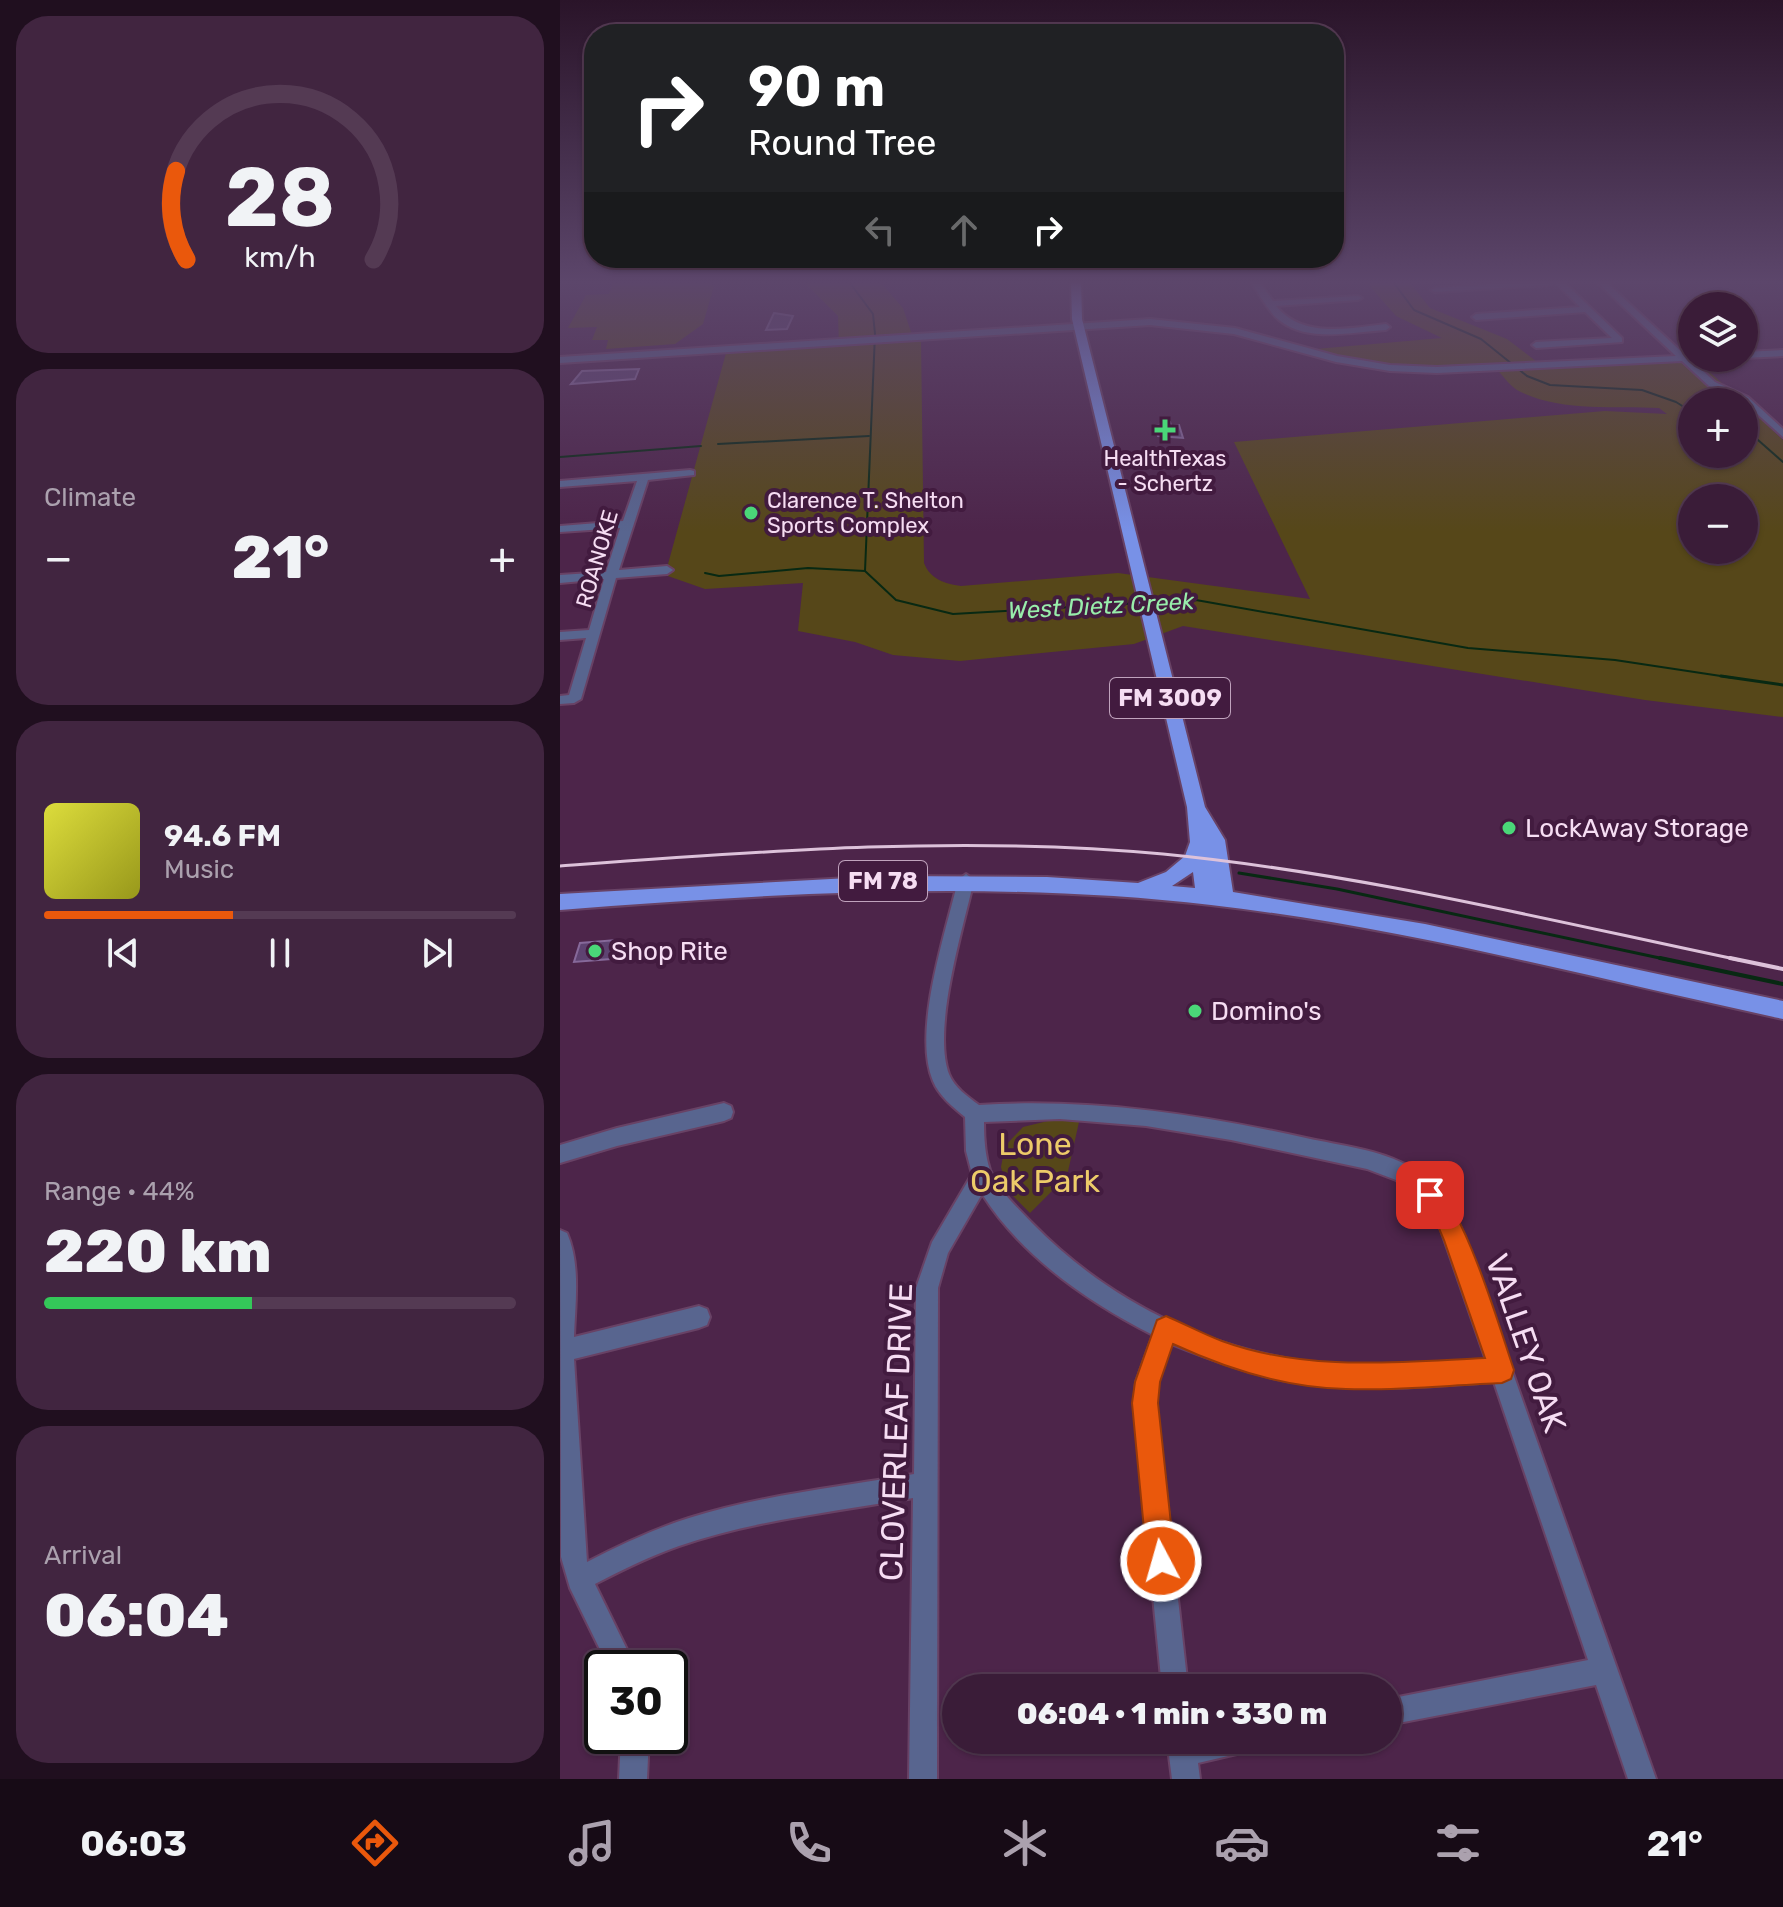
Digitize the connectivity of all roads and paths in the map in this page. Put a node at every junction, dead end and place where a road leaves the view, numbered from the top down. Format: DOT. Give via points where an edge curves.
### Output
graph roads {
  1 [pos="1089,366"];
  2 [pos="1373,366"];
  3 [pos="1526,366"];
  4 [pos="1701,372"];
  5 [pos="1783,434"];
  6 [pos="690,473"];
  7 [pos="644,477"];
  8 [pos="560,484"];
  9 [pos="627,524"];
  10 [pos="560,529"];
  11 [pos="667,570"];
  12 [pos="609,575"];
  13 [pos="560,579"];
  14 [pos="595,633"];
  15 [pos="560,636"];
  16 [pos="567,699"];
  17 [pos="1196,807"];
  18 [pos="1199,844"];
  19 [pos="966,880"];
  20 [pos="1130,889"];
  21 [pos="1215,897"];
  22 [pos="560,903"];
  23 [pos="1783,1010"];
  24 [pos="724,1112"];
  25 [pos="975,1114"];
  26 [pos="560,1154"];
  27 [pos="982,1175"];
  28 [pos="560,1240"];
  29 [pos="699,1317"];
  30 [pos="1166,1328"];
  31 [pos="563,1351"];
  32 [pos="1502,1370"];
  33 [pos="924,1484"];
  34 [pos="579,1579"];
  35 [pos="614,1650"];
  36 [pos="1604,1670"];
  37 [pos="1174,1674"];
  38 [pos="1402,1709"];
  39 [pos="634,1754"];
  40 [pos="633,1779"];
  41 [pos="923,1779"];
  42 [pos="1642,1779"];
  1 -- 17 [label="main road, FM 3009"];
  2 -- 3 [label="street"];
  4 -- 5 [label="street" via="1712,384 1745,399"];
  6 -- 7 [label="street"];
  7 -- 8 [label="street"];
  7 -- 9 [label="street, ROANOKE"];
  9 -- 10 [label="street"];
  9 -- 12 [label="street, ROANOKE"];
  11 -- 12 [label="street"];
  12 -- 13 [label="street"];
  12 -- 14 [label="street, ROANOKE"];
  14 -- 15 [label="street"];
  14 -- 16 [label="street, ROANOKE"];
  17 -- 18 [label="main road, FM 3009"];
  17 -- 21 [label="main road, FM 3009" via="1215,840"];
  18 -- 20 [label="main road" via="1195,858 1179,874"];
  18 -- 21 [label="main road, FM 3009"];
  19 -- 20 [label="main road, FM 78"];
  19 -- 22 [label="main road, FM 78" via="734,887"];
  19 -- 25 [label="street" via="934,1044 942,1082"];
  20 -- 21 [label="main road, FM 78"];
  21 -- 23 [label="main road, FM 78" via="1423,934"];
  24 -- 26 [label="street"];
  25 -- 27 [label="street" via="974,1144"];
  25 -- 32 [label="street, VALLEY OAK" via="1047,1111 1141,1118 1258,1136 1397,1171 1444,1212"];
  27 -- 30 [label="street" via="1034,1241 1078,1278"];
  27 -- 33 [label="street, CLOVERLEAF DRIVE" via="939,1249 927,1288"];
  28 -- 31 [label="street" via="565,1270"];
  29 -- 31 [label="street"];
  30 -- 32 [label="street" via="1222,1354 1345,1377"];
  30 -- 37 [label="street" via="1145,1403"];
  31 -- 34 [label="street" via="570,1529"];
  32 -- 36 [label="street, VALLEY OAK"];
  33 -- 34 [label="street" via="691,1530"];
  33 -- 41 [label="street, CLOVERLEAF DRIVE"];
  34 -- 35 [label="street"];
  36 -- 38 [label="street"];
  36 -- 42 [label="street, VALLEY OAK"];
  39 -- 40 [label="street"];
}
